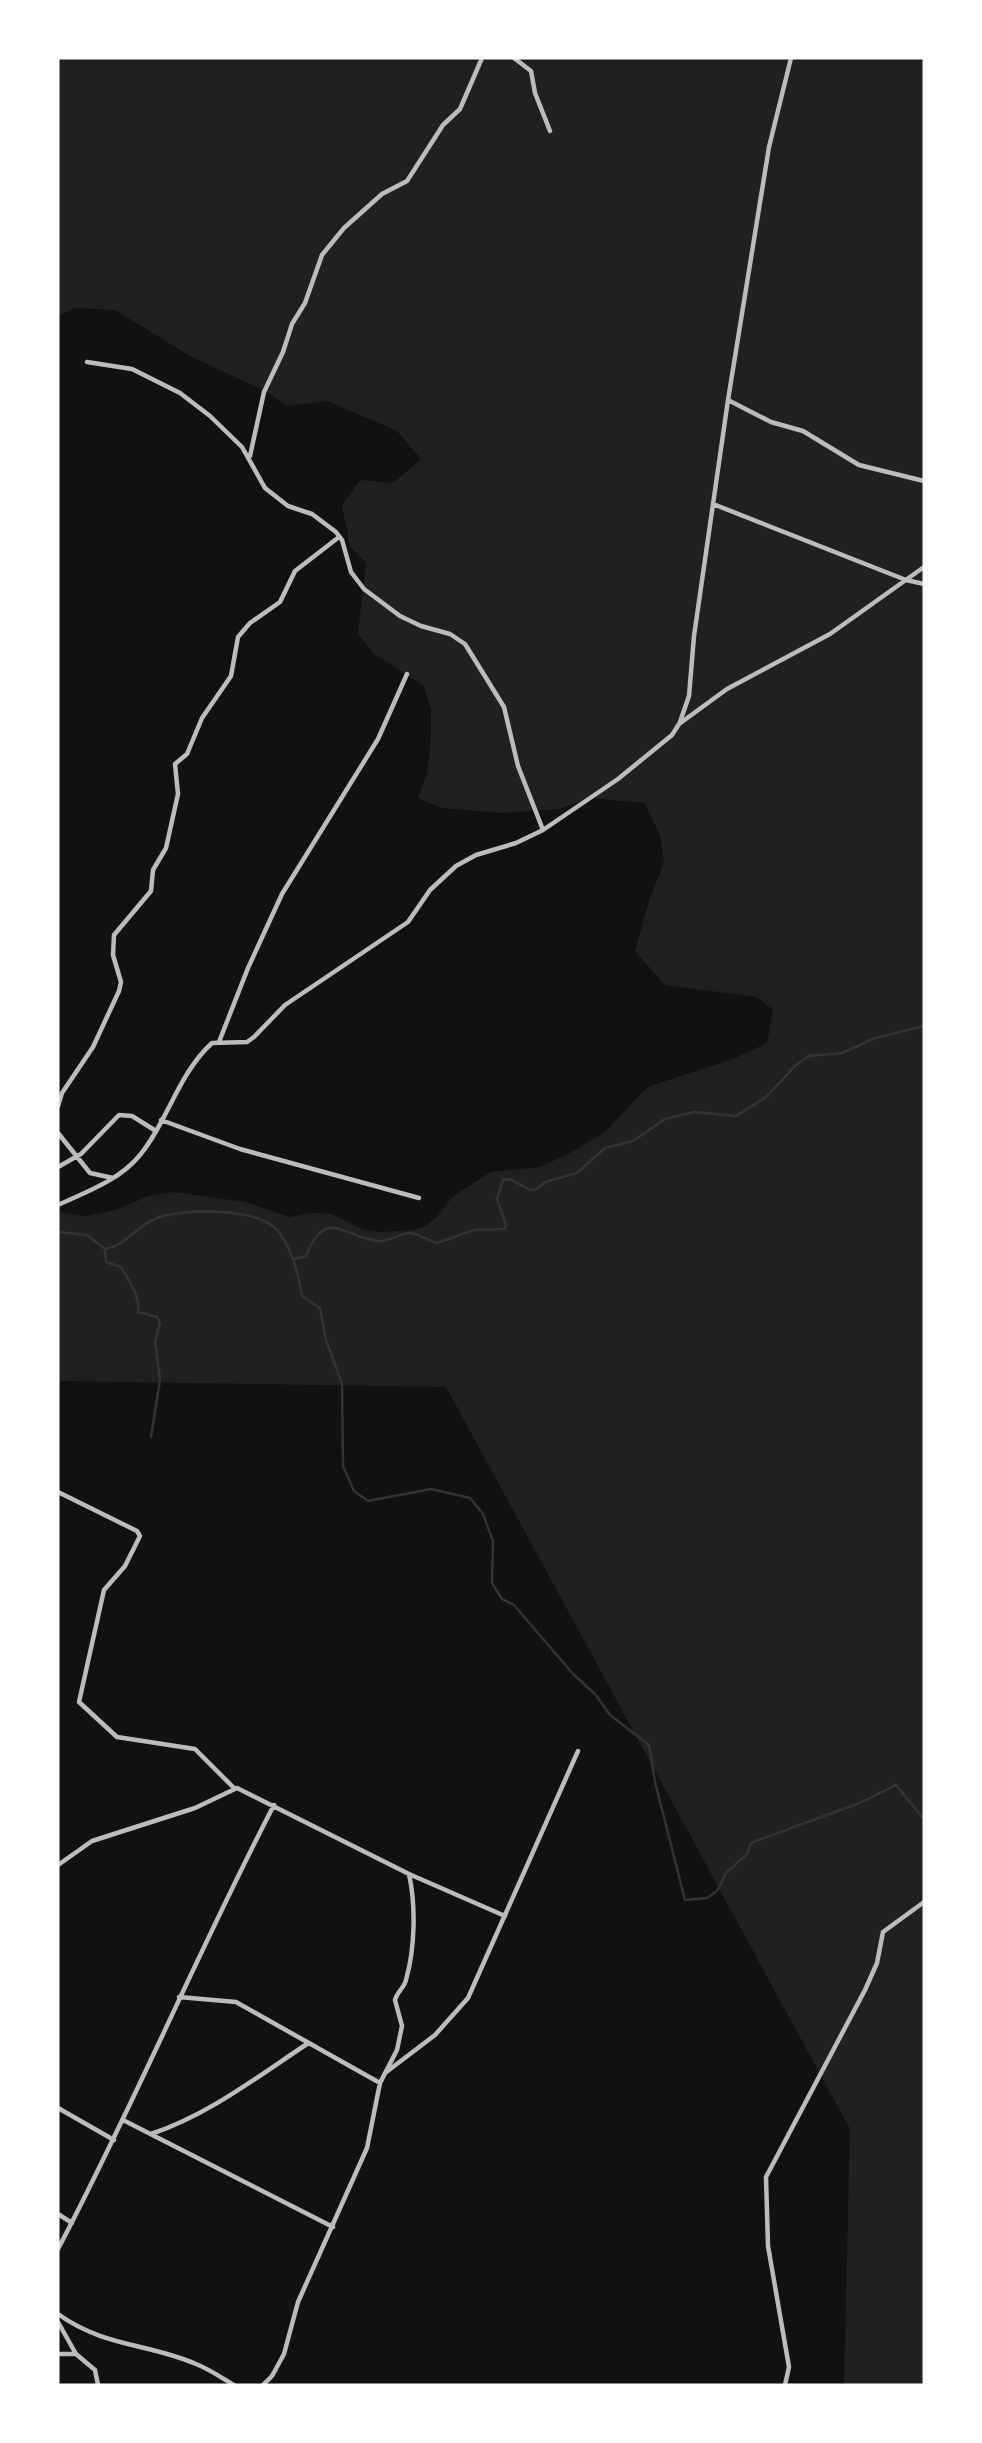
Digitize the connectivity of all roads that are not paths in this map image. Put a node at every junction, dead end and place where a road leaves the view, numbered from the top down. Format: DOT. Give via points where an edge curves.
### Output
graph roads {
  1 [pos="482,58"];
  2 [pos="514,58"];
  3 [pos="791,58"];
  4 [pos="550,131"];
  5 [pos="87,362"];
  6 [pos="728,400"];
  7 [pos="250,457"];
  8 [pos="924,481"];
  9 [pos="713,504"];
  10 [pos="340,537"];
  11 [pos="924,567"];
  12 [pos="906,580"];
  13 [pos="924,584"];
  14 [pos="407,674"];
  15 [pos="679,724"];
  16 [pos="543,830"];
  17 [pos="219,1042"];
  18 [pos="58,1106"];
  19 [pos="161,1120"];
  20 [pos="156,1131"];
  21 [pos="58,1133"];
  22 [pos="76,1158"];
  23 [pos="58,1167"];
  24 [pos="114,1178"];
  25 [pos="419,1198"];
  26 [pos="58,1205"];
  27 [pos="58,1492"];
  28 [pos="578,1751"];
  29 [pos="235,1789"];
  30 [pos="274,1805"];
  31 [pos="58,1865"];
  32 [pos="409,1874"];
  33 [pos="924,1902"];
  34 [pos="505,1916"];
  35 [pos="179,1997"];
  36 [pos="307,2044"];
  37 [pos="383,2074"];
  38 [pos="380,2082"];
  39 [pos="58,2108"];
  40 [pos="123,2120"];
  41 [pos="150,2134"];
  42 [pos="114,2140"];
  43 [pos="58,2214"];
  44 [pos="72,2223"];
  45 [pos="333,2227"];
  46 [pos="58,2249"];
  47 [pos="58,2314"];
  48 [pos="58,2324"];
  49 [pos="58,2354"];
  50 [pos="76,2354"];
  51 [pos="98,2385"];
  52 [pos="234,2385"];
  53 [pos="263,2385"];
  54 [pos="785,2385"];
  1 -- 7 [label="street" via="460,109 443,125 407,181 382,194 322,255 264,392"];
  2 -- 4 [label="street" via="531,71"];
  3 -- 6 [label="street" via="769,147"];
  5 -- 7 [label="street" via="132,369 180,393"];
  6 -- 8 [label="street" via="771,422 803,431 873,471"];
  6 -- 9 [label="street"];
  7 -- 10 [label="street" via="265,488 288,506 312,514"];
  9 -- 12 [label="street"];
  9 -- 15 [label="street" via="689,696"];
  10 -- 16 [label="street" via="351,572 364,589 400,616 450,634 469,649 504,707 518,766"];
  10 -- 18 [label="street" via="295,571 280,602 238,637 231,676 202,718 187,754 175,764 178,794 166,848 153,870 151,891 114,935 119,991"];
  11 -- 12 [label="street"];
  12 -- 13 [label="street"];
  12 -- 15 [label="street" via="830,634 727,689"];
  14 -- 17 [label="street" via="378,739 282,894"];
  15 -- 16 [label="street" via="640,762"];
  16 -- 17 [label="street" via="463,862 430,890 408,922 285,1004 254,1037 247,1042"];
  17 -- 19 [label="street" via="204,1052"];
  19 -- 20 [label="street"];
  19 -- 25 [label="street" via="240,1149"];
  20 -- 22 [label="street" via="132,1116 119,1115"];
  20 -- 24 [label="street" via="138,1157"];
  21 -- 22 [label="street"];
  22 -- 23 [label="street"];
  22 -- 24 [label="street" via="90,1173"];
  24 -- 26 [label="street"];
  27 -- 29 [label="street" via="140,1536 125,1566 104,1590 79,1702 117,1737 195,1749"];
  28 -- 34 [label="street"];
  29 -- 30 [label="street"];
  29 -- 31 [label="street" via="195,1808 92,1841"];
  30 -- 32 [label="street"];
  30 -- 35 [label="street"];
  32 -- 34 [label="street"];
  32 -- 37 [label="street" via="414,1935 405,1984 395,2000 402,2026 399,2040"];
  33 -- 54 [label="street" via="883,1932 865,1990 766,2177 768,2246 789,2367"];
  34 -- 37 [label="street" via="480,1975 451,2020"];
  35 -- 36 [label="street" via="236,2002"];
  35 -- 40 [label="street"];
  36 -- 38 [label="street"];
  36 -- 41 [label="street" via="251,2084 184,2122"];
  37 -- 38 [label="street"];
  38 -- 45 [label="street" via="367,2148"];
  39 -- 42 [label="street"];
  40 -- 41 [label="street"];
  40 -- 42 [label="street"];
  41 -- 45 [label="street"];
  42 -- 44 [label="street"];
  43 -- 44 [label="street"];
  44 -- 46 [label="street"];
  45 -- 53 [label="street" via="295,2311 284,2354"];
  47 -- 52 [label="street" via="85,2331 196,2364"];
  48 -- 50 [label="street"];
  49 -- 50 [label="street"];
  50 -- 51 [label="street" via="95,2370"];
}
